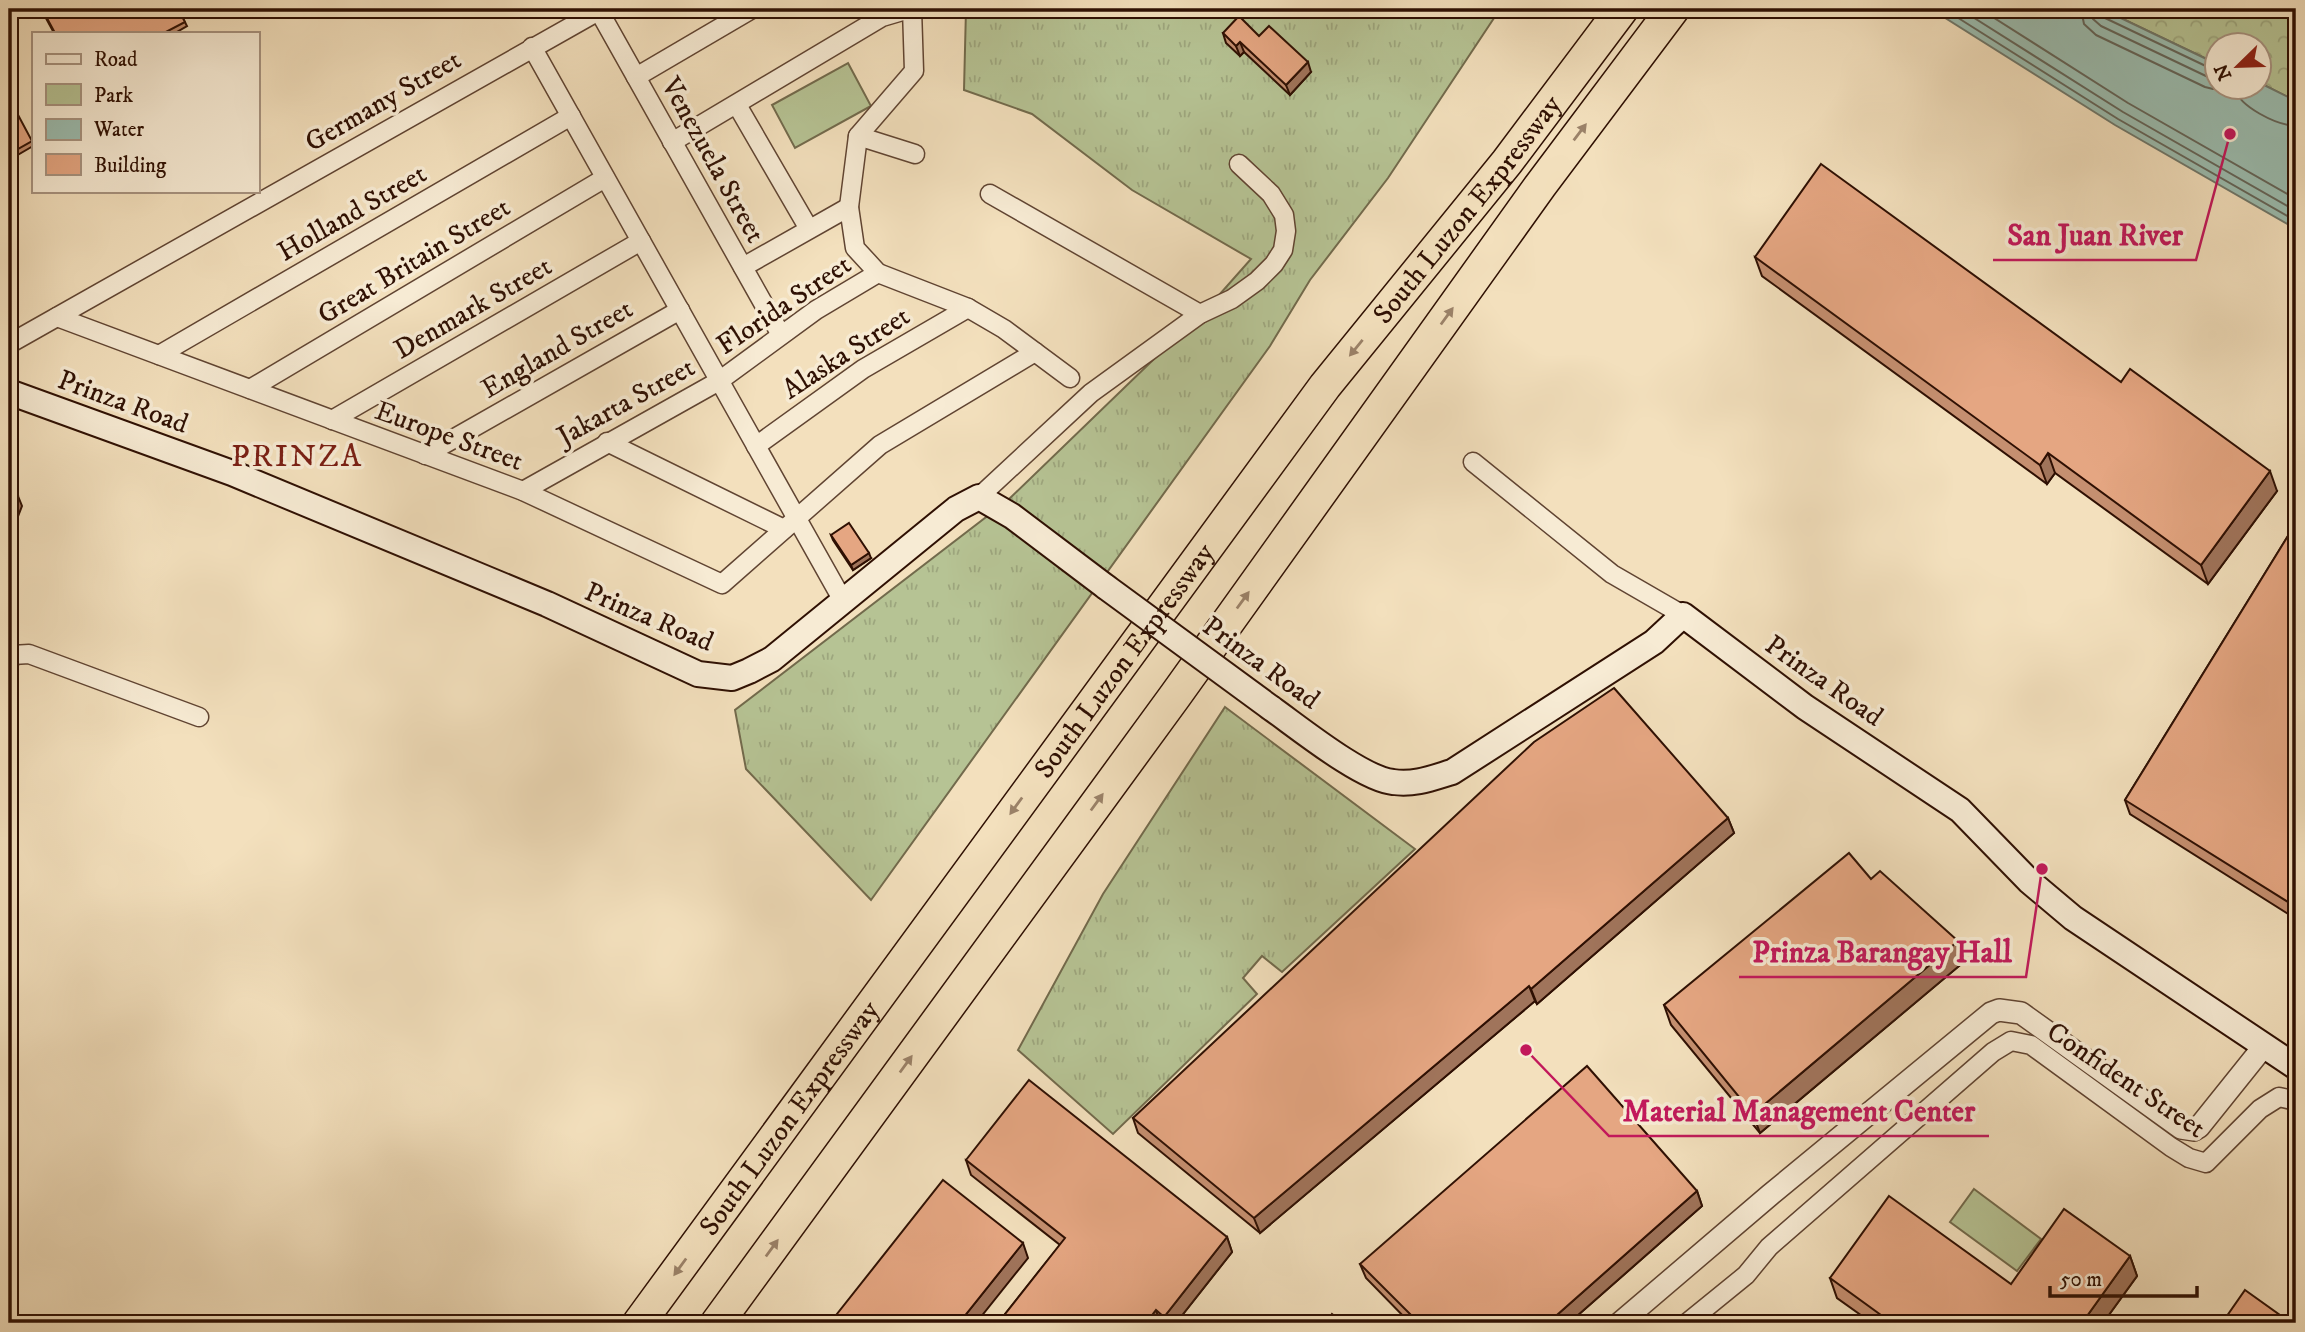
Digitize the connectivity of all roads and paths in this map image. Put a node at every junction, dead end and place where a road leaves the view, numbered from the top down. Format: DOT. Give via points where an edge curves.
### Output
graph roads {
  1 [pos="752,9"];
  2 [pos="911,9"];
  3 [pos="1622,9"];
  4 [pos="1672,9"];
  5 [pos="600,10"];
  6 [pos="532,47"];
  7 [pos="636,77"];
  8 [pos="737,105"];
  9 [pos="571,116"];
  10 [pos="858,136"];
  11 [pos="673,142"];
  12 [pos="915,154"];
  13 [pos="1240,164"];
  14 [pos="606,178"];
  15 [pos="990,194"];
  16 [pos="849,206"];
  17 [pos="809,229"];
  18 [pos="641,241"];
  19 [pos="743,267"];
  20 [pos="878,273"];
  21 [pos="968,308"];
  22 [pos="680,310"];
  23 [pos="1200,314"];
  24 [pos="57,317"];
  25 [pos="781,335"];
  26 [pos="9,344"];
  27 [pos="1035,352"];
  28 [pos="159,355"];
  29 [pos="1070,378"];
  30 [pos="719,381"];
  31 [pos="250,389"];
  32 [pos="9,392"];
  33 [pos="332,420"];
  34 [pos="607,442"];
  35 [pos="756,446"];
  36 [pos="425,456"];
  37 [pos="1473,463"];
  38 [pos="523,491"];
  39 [pos="979,497"];
  40 [pos="790,523"];
  41 [pos="842,599"];
  42 [pos="1683,615"];
  43 [pos="9,663"];
  44 [pos="199,717"];
  45 [pos="2264,1046"];
  46 [pos="2296,1067"];
  47 [pos="2288,1099"];
  48 [pos="639,1323"];
  49 [pos="717,1323"];
  50 [pos="1620,1323"];
  51 [pos="1688,1323"];
  1 -- 7 [label="street"];
  2 -- 8 [label="street" via="882,17"];
  2 -- 10 [label="street" via="914,71"];
  3 -- 48 [label="highway, South Luzon Expressway, one-way" via="1507,162 1317,397"];
  49 -- 4 [label="highway, South Luzon Expressway, one-way"];
  5 -- 6 [label="street, Germany Street"];
  5 -- 7 [label="street, Venezuela Street"];
  6 -- 9 [label="street"];
  6 -- 24 [label="street, Germany Street"];
  7 -- 11 [label="street, Venezuela Street"];
  8 -- 11 [label="street"];
  8 -- 17 [label="street"];
  9 -- 14 [label="street"];
  9 -- 28 [label="street, Holland Street"];
  10 -- 12 [label="street"];
  10 -- 16 [label="street"];
  11 -- 19 [label="street, Venezuela Street"];
  13 -- 23 [label="street" via="1271,194 1284,215 1283,250 1257,281"];
  14 -- 18 [label="street"];
  14 -- 31 [label="street, Great Britain Street"];
  15 -- 23 [label="street"];
  16 -- 17 [label="street"];
  16 -- 20 [label="street" via="855,248"];
  17 -- 19 [label="street"];
  18 -- 22 [label="street"];
  18 -- 33 [label="street, Denmark Street"];
  19 -- 25 [label="street, Venezuela Street"];
  20 -- 21 [label="street"];
  20 -- 25 [label="street, Florida Street"];
  21 -- 27 [label="street"];
  21 -- 35 [label="street, Alaska Street" via="863,369"];
  22 -- 30 [label="street"];
  22 -- 36 [label="street, England Street"];
  23 -- 39 [label="street" via="1091,393"];
  24 -- 26 [label="street, Germany Street"];
  24 -- 28 [label="street, Europe Street"];
  25 -- 30 [label="street, Florida Street"];
  27 -- 29 [label="street"];
  27 -- 40 [label="street" via="880,445"];
  28 -- 31 [label="street, Europe Street"];
  30 -- 34 [label="street, Jakarta Street"];
  30 -- 35 [label="street"];
  31 -- 33 [label="street, Europe Street"];
  32 -- 41 [label="main road, Prinza Road" via="232,473 547,604 698,674 732,678 749,671 772,659"];
  33 -- 36 [label="street, Europe Street"];
  34 -- 38 [label="street, Jakarta Street"];
  34 -- 40 [label="street"];
  35 -- 40 [label="street"];
  36 -- 38 [label="street, Europe Street"];
  37 -- 42 [label="street" via="1612,574"];
  38 -- 40 [label="street, Europe Street" via="722,584"];
  39 -- 41 [label="main road, Prinza Road" via="956,509"];
  39 -- 42 [label="main road, Prinza Road, bridge" via="1012,516 1345,760 1391,782 1419,783 1452,772 1654,642"];
  40 -- 41 [label="street"];
  42 -- 45 [label="main road, Prinza Road" via="1805,707 1959,810 2028,881 2073,918"];
  43 -- 44 [label="street" via="12,655 29,654"];
  45 -- 46 [label="main road, Prinza Road"];
  45 -- 50 [label="street" via="2199,1127 2188,1130 2021,1013 1991,1013"];
  47 -- 51 [label="street, Confident Street" via="2260,1109 2206,1163 2171,1147 2031,1045 2011,1041 1769,1247 1746,1275"];
}
